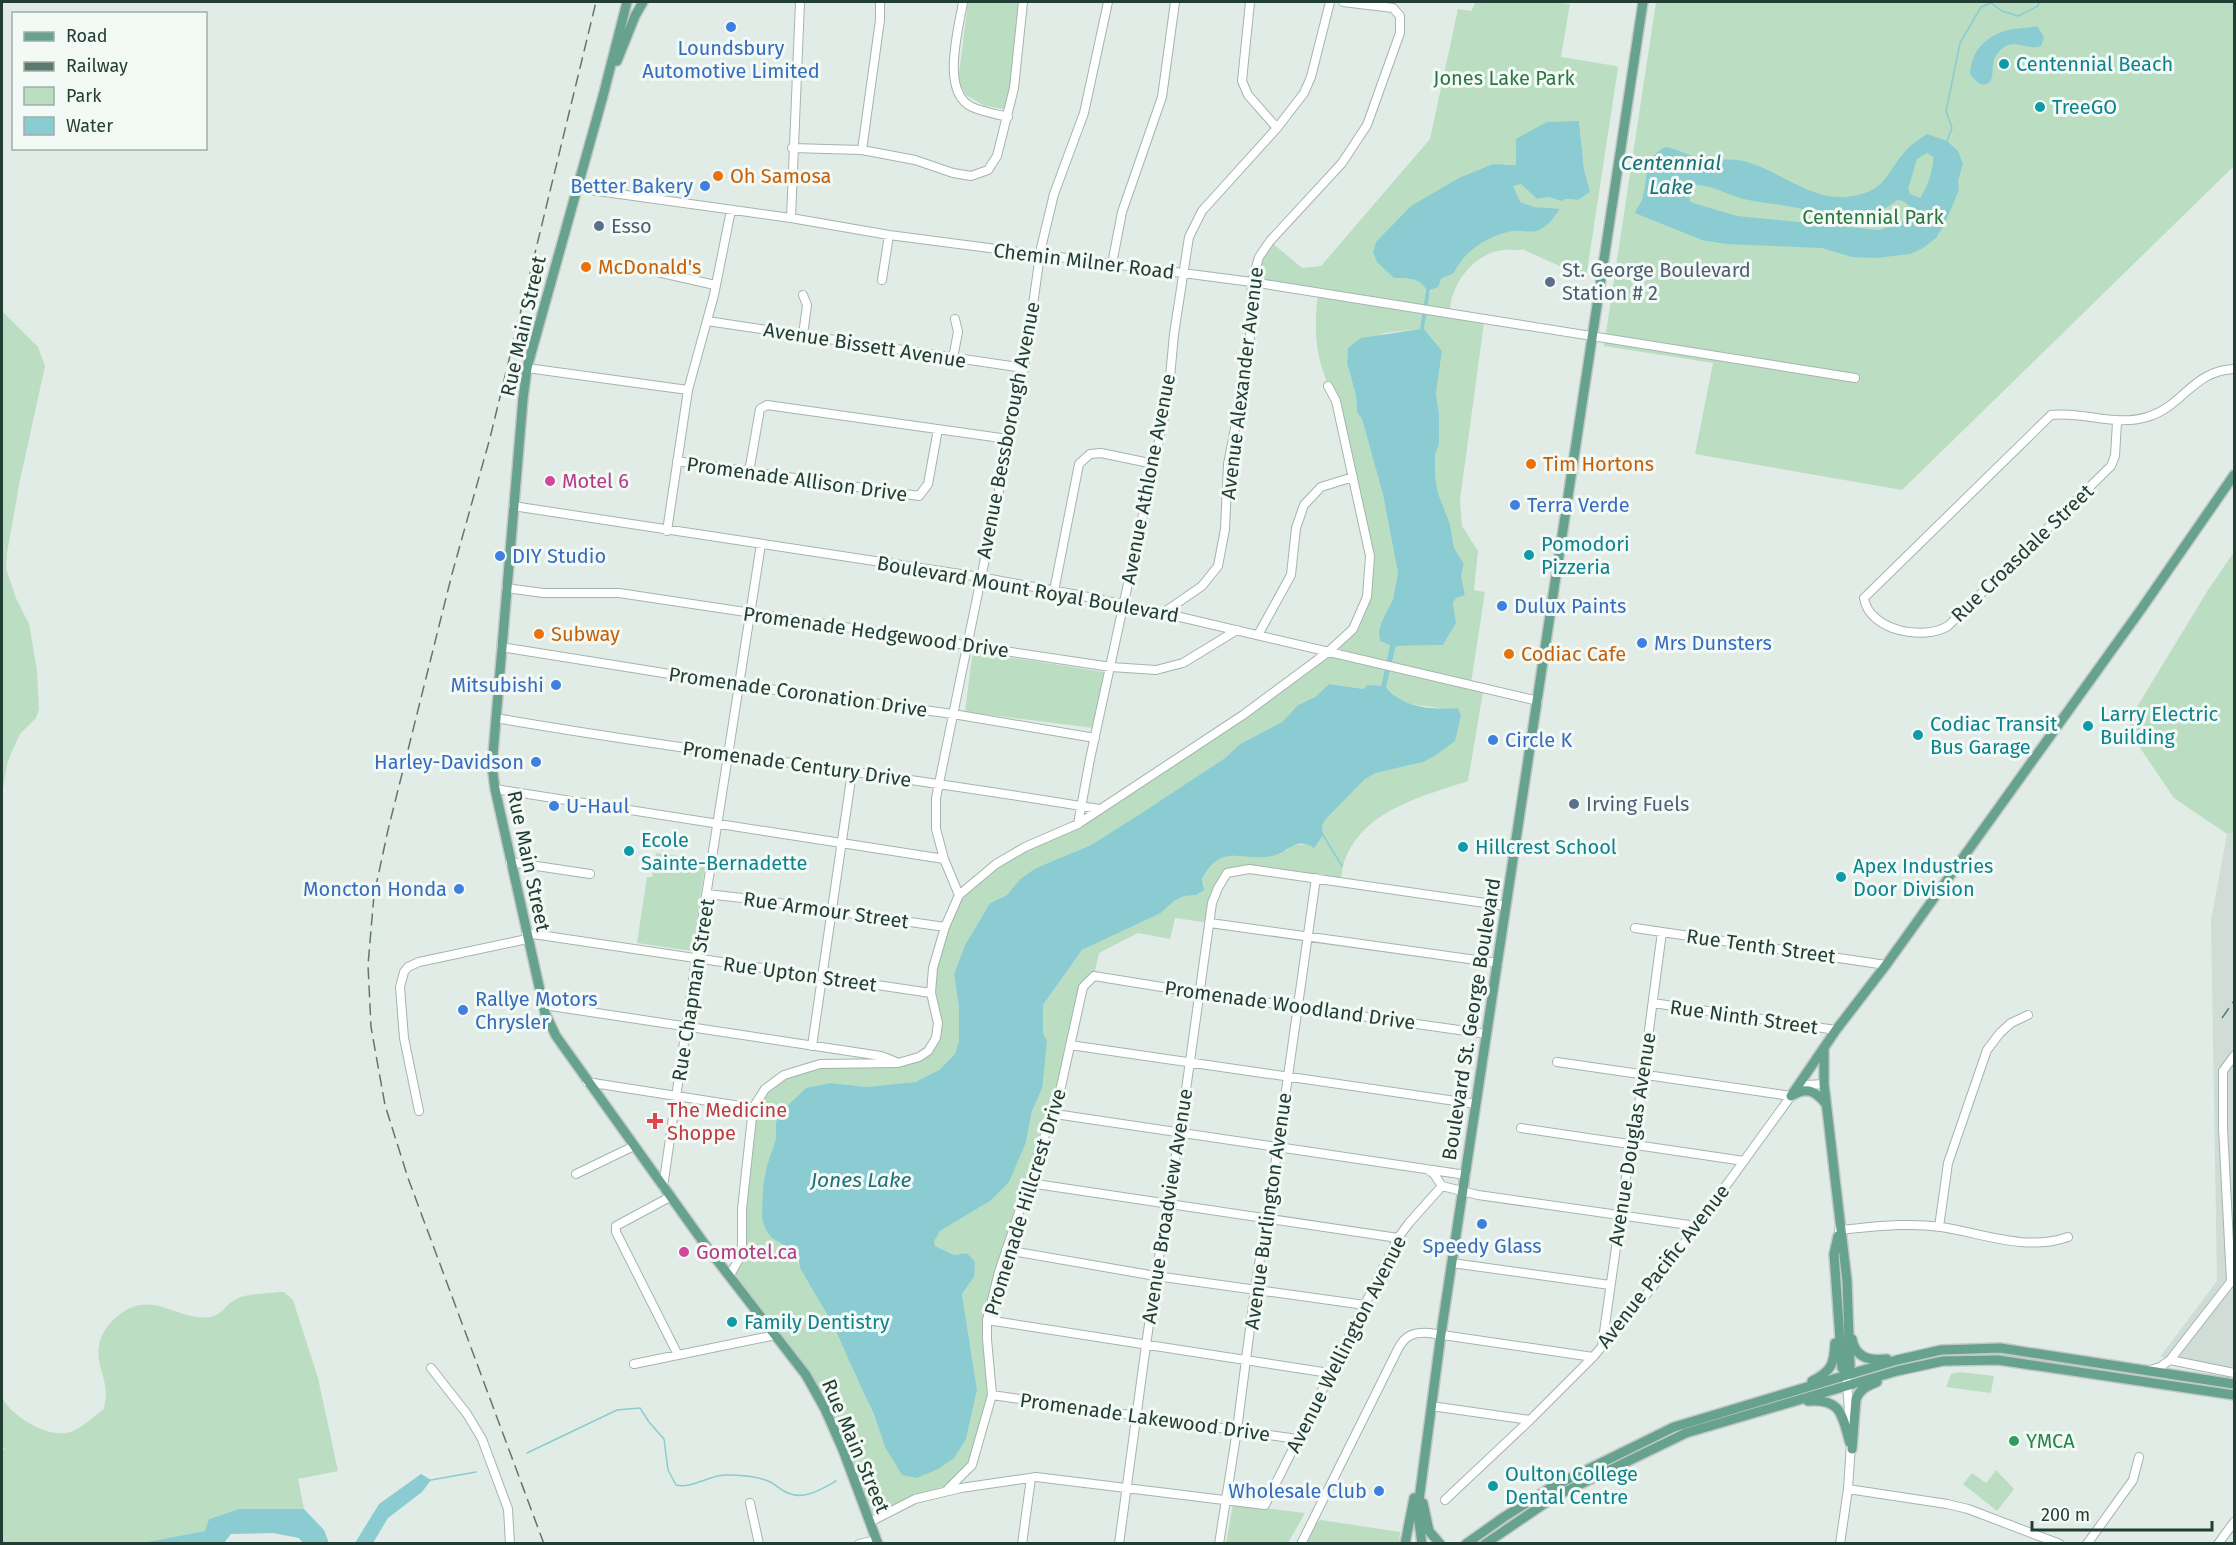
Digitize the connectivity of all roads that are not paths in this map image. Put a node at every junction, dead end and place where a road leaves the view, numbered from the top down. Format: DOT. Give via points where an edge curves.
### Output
graph roads {
  1 [pos="627,2"];
  2 [pos="643,2"];
  3 [pos="800,2"];
  4 [pos="880,2"];
  5 [pos="963,2"];
  6 [pos="1023,2"];
  7 [pos="1108,2"];
  8 [pos="1175,2"];
  9 [pos="1250,2"];
  10 [pos="1330,2"];
  11 [pos="1343,2"];
  12 [pos="1643,2"];
  13 [pos="603,96"];
  14 [pos="1008,117"];
  15 [pos="1277,128"];
  16 [pos="792,148"];
  17 [pos="862,150"];
  18 [pos="576,188"];
  19 [pos="731,210"];
  20 [pos="791,218"];
  21 [pos="889,235"];
  22 [pos="1040,255"];
  23 [pos="1112,264"];
  24 [pos="653,271"];
  25 [pos="1182,274"];
  26 [pos="882,280"];
  27 [pos="1252,282"];
  28 [pos="715,285"];
  29 [pos="803,295"];
  30 [pos="955,319"];
  31 [pos="707,321"];
  32 [pos="803,335"];
  33 [pos="1592,335"];
  34 [pos="953,358"];
  35 [pos="528,368"];
  36 [pos="1024,368"];
  37 [pos="2235,369"];
  38 [pos="1855,378"];
  39 [pos="1328,386"];
  40 [pos="688,390"];
  41 [pos="2117,422"];
  42 [pos="938,429"];
  43 [pos="1008,440"];
  44 [pos="677,461"];
  45 [pos="1154,464"];
  46 [pos="748,472"];
  47 [pos="2235,475"];
  48 [pos="1353,477"];
  49 [pos="513,506"];
  50 [pos="667,531"];
  51 [pos="761,544"];
  52 [pos="980,577"];
  53 [pos="506,588"];
  54 [pos="1054,591"];
  55 [pos="1124,604"];
  56 [pos="750,613"];
  57 [pos="1163,613"];
  58 [pos="1237,630"];
  59 [pos="1258,634"];
  60 [pos="966,645"];
  61 [pos="501,647"];
  62 [pos="1328,652"];
  63 [pos="1111,668"];
  64 [pos="739,684"];
  65 [pos="1538,700"];
  66 [pos="953,714"];
  67 [pos="496,717"];
  68 [pos="1095,738"];
  69 [pos="728,754"];
  70 [pos="852,772"];
  71 [pos="939,785"];
  72 [pos="495,789"];
  73 [pos="1081,806"];
  74 [pos="1099,809"];
  75 [pos="717,824"];
  76 [pos="1078,824"];
  77 [pos="842,842"];
  78 [pos="944,860"];
  79 [pos="510,862"];
  80 [pos="590,873"];
  81 [pos="1316,878"];
  82 [pos="707,894"];
  83 [pos="959,896"];
  84 [pos="1506,906"];
  85 [pos="833,911"];
  86 [pos="1210,923"];
  87 [pos="945,927"];
  88 [pos="1635,928"];
  89 [pos="1662,932"];
  90 [pos="526,936"];
  91 [pos="1307,937"];
  92 [pos="697,959"];
  93 [pos="1498,963"];
  94 [pos="1886,965"];
  95 [pos="1094,976"];
  96 [pos="823,979"];
  97 [pos="931,993"];
  98 [pos="1199,993"];
  99 [pos="1653,1003"];
  100 [pos="544,1005"];
  101 [pos="1297,1005"];
  102 [pos="2028,1015"];
  103 [pos="687,1027"];
  104 [pos="1836,1030"];
  105 [pos="1487,1034"];
  106 [pos="1071,1045"];
  107 [pos="812,1046"];
  108 [pos="1824,1047"];
  109 [pos="2235,1056"];
  110 [pos="1189,1062"];
  111 [pos="1557,1062"];
  112 [pos="898,1063"];
  113 [pos="1643,1075"];
  114 [pos="1287,1076"];
  115 [pos="588,1082"];
  116 [pos="1824,1084"];
  117 [pos="677,1095"];
  118 [pos="1791,1096"];
  119 [pos="1476,1104"];
  120 [pos="1826,1104"];
  121 [pos="753,1108"];
  122 [pos="419,1111"];
  123 [pos="1055,1114"];
  124 [pos="1521,1128"];
  125 [pos="1180,1132"];
  126 [pos="1632,1144"];
  127 [pos="634,1146"];
  128 [pos="1278,1147"];
  129 [pos="1744,1161"];
  130 [pos="1426,1169"];
  131 [pos="576,1174"];
  132 [pos="1466,1175"];
  133 [pos="2225,1177"];
  134 [pos="1029,1183"];
  135 [pos="2235,1184"];
  136 [pos="1442,1186"];
  137 [pos="663,1187"];
  138 [pos="1463,1192"];
  139 [pos="670,1197"];
  140 [pos="1167,1203"];
  141 [pos="1620,1215"];
  142 [pos="1265,1218"];
  143 [pos="1696,1226"];
  144 [pos="1940,1227"];
  145 [pos="1839,1230"];
  146 [pos="2068,1237"];
  147 [pos="1398,1238"];
  148 [pos="1006,1250"];
  149 [pos="1452,1263"];
  150 [pos="730,1275"];
  151 [pos="1156,1276"];
  152 [pos="2233,1279"];
  153 [pos="1610,1285"];
  154 [pos="1255,1289"];
  155 [pos="1365,1305"];
  156 [pos="1843,1307"];
  157 [pos="987,1320"];
  158 [pos="1441,1334"];
  159 [pos="776,1335"];
  160 [pos="1146,1345"];
  161 [pos="1602,1346"];
  162 [pos="1921,1354"];
  163 [pos="678,1355"];
  164 [pos="1593,1357"];
  165 [pos="1247,1360"];
  166 [pos="2170,1360"];
  167 [pos="634,1364"];
  168 [pos="1923,1365"];
  169 [pos="431,1368"];
  170 [pos="2148,1371"];
  171 [pos="1329,1373"];
  172 [pos="2235,1373"];
  173 [pos="1847,1380"];
  174 [pos="2235,1384"];
  175 [pos="992,1395"];
  176 [pos="2235,1395"];
  177 [pos="1783,1399"];
  178 [pos="1431,1406"];
  179 [pos="1136,1415"];
  180 [pos="1530,1420"];
  181 [pos="1237,1431"];
  182 [pos="1297,1439"];
  183 [pos="1426,1446"];
  184 [pos="1852,1449"];
  185 [pos="2139,1457"];
  186 [pos="1031,1478"];
  187 [pos="1127,1486"];
  188 [pos="1848,1489"];
  189 [pos="944,1492"];
  190 [pos="1227,1500"];
  191 [pos="1445,1500"];
  192 [pos="750,1503"];
  193 [pos="1523,1516"];
  194 [pos="870,1522"];
  195 [pos="2235,1522"];
  196 [pos="1482,1531"];
  197 [pos="877,1542"];
  198 [pos="510,1544"];
  199 [pos="759,1544"];
  200 [pos="859,1544"];
  201 [pos="1022,1544"];
  202 [pos="1119,1544"];
  203 [pos="1219,1544"];
  204 [pos="1301,1544"];
  205 [pos="1405,1544"];
  206 [pos="1422,1544"];
  207 [pos="1440,1544"];
  208 [pos="1457,1544"];
  209 [pos="1466,1544"];
  210 [pos="1485,1544"];
  211 [pos="1491,1544"];
  212 [pos="1840,1544"];
  213 [pos="2060,1544"];
  214 [pos="2087,1544"];
  215 [pos="2218,1544"];
  1 -- 13 [label="main road, Rue Main Street"];
  2 -- 13 [label="main road, Rue Main Street"];
  3 -- 16 [label="street"];
  4 -- 17 [label="street"];
  5 -- 14 [label="street" via="954,83 970,106"];
  6 -- 14 [label="street"];
  7 -- 22 [label="street, Avenue Bessborough Avenue" via="1084,113 1054,194"];
  8 -- 23 [label="street" via="1162,97 1122,212"];
  9 -- 15 [label="street" via="1242,81 1248,95"];
  10 -- 15 [label="street, Avenue Athlone Avenue" via="1311,77 1304,93"];
  11 -- 27 [label="street, Avenue Alexander Avenue" via="1393,8 1400,15 1400,33 1367,125 1342,163 1258,257"];
  12 -- 33 [label="main road, Boulevard St. George Boulevard"];
  13 -- 18 [label="main road, Rue Main Street"];
  14 -- 17 [label="street" via="998,156 988,170 971,176"];
  15 -- 25 [label="street, Avenue Athlone Avenue" via="1197,219"];
  16 -- 17 [label="street"];
  16 -- 20 [label="street"];
  18 -- 19 [label="street, Chemin Milner Road"];
  18 -- 35 [label="main road, Rue Main Street"];
  19 -- 20 [label="street, Chemin Milner Road"];
  19 -- 28 [label="street"];
  20 -- 21 [label="street, Chemin Milner Road"];
  21 -- 22 [label="street, Chemin Milner Road"];
  21 -- 26 [label="street"];
  22 -- 23 [label="street, Chemin Milner Road"];
  22 -- 36 [label="street, Avenue Bessborough Avenue"];
  23 -- 25 [label="street, Chemin Milner Road"];
  24 -- 28 [label="street"];
  25 -- 27 [label="street, Chemin Milner Road"];
  25 -- 45 [label="street, Avenue Athlone Avenue" via="1168,399"];
  27 -- 33 [label="street, Chemin Milner Road"];
  27 -- 57 [label="street, Avenue Alexander Avenue" via="1249,357 1228,464 1225,529 1218,566 1202,586"];
  28 -- 31 [label="street"];
  29 -- 32 [label="street" via="807,305"];
  30 -- 34 [label="street" via="958,332"];
  31 -- 32 [label="street, Avenue Bissett Avenue"];
  31 -- 40 [label="street"];
  32 -- 34 [label="street, Avenue Bissett Avenue"];
  33 -- 38 [label="street, Chemin Milner Road"];
  33 -- 65 [label="main road, Boulevard St. George Boulevard"];
  34 -- 36 [label="street, Avenue Bissett Avenue"];
  35 -- 40 [label="street"];
  35 -- 49 [label="main road, Rue Main Street"];
  36 -- 43 [label="street, Avenue Bessborough Avenue"];
  37 -- 41 [label="street" via="2198,380 2166,408 2150,416"];
  39 -- 48 [label="street" via="1336,401"];
  40 -- 44 [label="street"];
  41 -- 41 [label="street, Rue Croasdale Street" via="2063,413 2046,418 1864,598 1865,606 1887,627 1924,633 1948,626 2111,466"];
  42 -- 43 [label="street"];
  42 -- 46 [label="street, Promenade Allison Drive" via="928,484 920,496"];
  42 -- 46 [label="street" via="767,405 760,409"];
  43 -- 52 [label="street, Avenue Bessborough Avenue"];
  44 -- 46 [label="street, Promenade Allison Drive"];
  44 -- 50 [label="street"];
  45 -- 54 [label="street" via="1090,453 1079,464"];
  45 -- 55 [label="street, Avenue Athlone Avenue"];
  47 -- 94 [label="main road"];
  48 -- 59 [label="street" via="1321,487 1304,505 1296,528 1291,575"];
  48 -- 62 [label="street" via="1370,556 1367,597 1353,629"];
  49 -- 50 [label="street, Boulevard Mount Royal Boulevard"];
  49 -- 53 [label="main road, Rue Main Street"];
  50 -- 51 [label="street, Boulevard Mount Royal Boulevard"];
  51 -- 52 [label="street, Boulevard Mount Royal Boulevard"];
  51 -- 56 [label="street, Rue Chapman Street"];
  52 -- 54 [label="street, Boulevard Mount Royal Boulevard"];
  52 -- 60 [label="street, Avenue Bessborough Avenue"];
  53 -- 56 [label="street, Promenade Hedgewood Drive" via="543,593 619,593"];
  53 -- 61 [label="main road, Rue Main Street"];
  54 -- 55 [label="street, Boulevard Mount Royal Boulevard"];
  55 -- 57 [label="street, Boulevard Mount Royal Boulevard"];
  55 -- 63 [label="street, Avenue Athlone Avenue"];
  56 -- 60 [label="street, Promenade Hedgewood Drive"];
  56 -- 64 [label="street, Rue Chapman Street"];
  57 -- 58 [label="street, Boulevard Mount Royal Boulevard"];
  58 -- 59 [label="street, Boulevard Mount Royal Boulevard"];
  58 -- 63 [label="street, Promenade Hedgewood Drive" via="1183,663 1155,670"];
  59 -- 62 [label="street, Boulevard Mount Royal Boulevard"];
  60 -- 63 [label="street, Promenade Hedgewood Drive"];
  60 -- 66 [label="street, Avenue Bessborough Avenue"];
  61 -- 64 [label="street, Promenade Coronation Drive"];
  61 -- 67 [label="main road, Rue Main Street"];
  62 -- 65 [label="street, Boulevard Mount Royal Boulevard"];
  62 -- 74 [label="street" via="1243,715"];
  63 -- 68 [label="street, Avenue Athlone Avenue"];
  64 -- 66 [label="street, Promenade Coronation Drive"];
  64 -- 69 [label="street, Rue Chapman Street"];
  65 -- 84 [label="main road, Boulevard St. George Boulevard"];
  66 -- 68 [label="street, Promenade Coronation Drive"];
  66 -- 71 [label="street, Avenue Bessborough Avenue"];
  67 -- 69 [label="street, Promenade Century Drive"];
  67 -- 72 [label="main road, Rue Main Street" via="492,766"];
  68 -- 73 [label="street, Avenue Athlone Avenue"];
  69 -- 70 [label="street, Promenade Century Drive"];
  69 -- 75 [label="street, Rue Chapman Street"];
  70 -- 71 [label="street, Promenade Century Drive"];
  70 -- 77 [label="street"];
  71 -- 73 [label="street, Promenade Century Drive"];
  71 -- 78 [label="street, Avenue Bessborough Avenue" via="936,829"];
  72 -- 75 [label="street"];
  72 -- 79 [label="main road, Rue Main Street"];
  73 -- 74 [label="street, Promenade Century Drive"];
  73 -- 76 [label="street, Avenue Athlone Avenue"];
  74 -- 76 [label="street"];
  75 -- 77 [label="street"];
  75 -- 82 [label="street, Rue Chapman Street"];
  76 -- 83 [label="street" via="996,864"];
  77 -- 78 [label="street"];
  77 -- 85 [label="street"];
  78 -- 83 [label="street, Avenue Bessborough Avenue"];
  79 -- 80 [label="street"];
  79 -- 90 [label="main road, Rue Main Street"];
  81 -- 84 [label="street"];
  81 -- 86 [label="street, Avenue Broadview Avenue" via="1249,869 1227,873 1212,903"];
  81 -- 91 [label="street, Avenue Burlington Avenue"];
  82 -- 85 [label="street, Rue Armour Street"];
  82 -- 92 [label="street, Rue Chapman Street"];
  83 -- 87 [label="street"];
  84 -- 93 [label="main road, Boulevard St. George Boulevard"];
  85 -- 87 [label="street, Rue Armour Street"];
  85 -- 96 [label="street"];
  86 -- 91 [label="street"];
  86 -- 98 [label="street, Avenue Broadview Avenue"];
  87 -- 97 [label="street" via="933,968"];
  88 -- 89 [label="street, Rue Tenth Street"];
  89 -- 94 [label="street, Rue Tenth Street"];
  89 -- 99 [label="street, Avenue Douglas Avenue"];
  90 -- 92 [label="street, Rue Upton Street"];
  90 -- 100 [label="main road, Rue Main Street"];
  90 -- 122 [label="street" via="419,962 404,972 400,987 404,1038"];
  91 -- 93 [label="street"];
  91 -- 101 [label="street, Avenue Burlington Avenue"];
  92 -- 96 [label="street, Rue Upton Street"];
  92 -- 103 [label="street, Rue Chapman Street"];
  93 -- 105 [label="main road, Boulevard St. George Boulevard"];
  94 -- 104 [label="main road"];
  95 -- 98 [label="street, Promenade Woodland Drive"];
  95 -- 106 [label="street, Promenade Hillcrest Drive" via="1083,987"];
  96 -- 97 [label="street, Rue Upton Street"];
  96 -- 107 [label="street"];
  97 -- 112 [label="street" via="939,1023 936,1038 928,1051"];
  98 -- 101 [label="street, Promenade Woodland Drive"];
  98 -- 110 [label="street, Avenue Broadview Avenue"];
  99 -- 104 [label="street, Rue Ninth Street"];
  99 -- 113 [label="street, Avenue Douglas Avenue"];
  100 -- 103 [label="street"];
  100 -- 115 [label="main road, Rue Main Street" via="556,1036"];
  101 -- 105 [label="street, Promenade Woodland Drive"];
  101 -- 114 [label="street, Avenue Burlington Avenue"];
  102 -- 144 [label="street" via="2011,1023 1987,1050 1948,1163"];
  103 -- 107 [label="street"];
  103 -- 117 [label="street, Rue Chapman Street"];
  104 -- 108 [label="main road"];
  105 -- 119 [label="main road, Boulevard St. George Boulevard"];
  106 -- 110 [label="street"];
  106 -- 123 [label="street, Promenade Hillcrest Drive"];
  107 -- 112 [label="street" via="880,1056"];
  108 -- 116 [label="main road"];
  108 -- 118 [label="main road"];
  109 -- 133 [label="street" via="2223,1071"];
  110 -- 114 [label="street"];
  110 -- 125 [label="street, Avenue Broadview Avenue"];
  111 -- 113 [label="street"];
  112 -- 121 [label="street" via="820,1064 796,1070 765,1089"];
  113 -- 118 [label="street"];
  113 -- 126 [label="street, Avenue Douglas Avenue"];
  114 -- 119 [label="street"];
  114 -- 128 [label="street, Avenue Burlington Avenue"];
  115 -- 117 [label="street"];
  115 -- 127 [label="main road, Rue Main Street"];
  116 -- 118 [label="street" via="1806,1085"];
  116 -- 120 [label="main road"];
  117 -- 121 [label="street"];
  117 -- 137 [label="street, Rue Chapman Street"];
  118 -- 120 [label="main road" via="1802,1090 1811,1091"];
  118 -- 129 [label="street, Avenue Pacific Avenue"];
  119 -- 132 [label="main road, Boulevard St. George Boulevard"];
  120 -- 145 [label="main road"];
  121 -- 150 [label="street" via="742,1245"];
  123 -- 125 [label="street"];
  123 -- 134 [label="street, Promenade Hillcrest Drive"];
  124 -- 126 [label="street"];
  125 -- 128 [label="street"];
  125 -- 140 [label="street, Avenue Broadview Avenue"];
  126 -- 129 [label="street"];
  126 -- 141 [label="street, Avenue Douglas Avenue"];
  127 -- 131 [label="street"];
  127 -- 137 [label="main road, Rue Main Street"];
  128 -- 130 [label="street"];
  128 -- 142 [label="street, Avenue Burlington Avenue"];
  129 -- 143 [label="street, Avenue Pacific Avenue"];
  130 -- 132 [label="street"];
  130 -- 136 [label="street"];
  132 -- 138 [label="main road, Boulevard St. George Boulevard"];
  133 -- 135 [label="street"];
  133 -- 152 [label="street"];
  134 -- 140 [label="street"];
  134 -- 148 [label="street, Promenade Hillcrest Drive"];
  136 -- 138 [label="street"];
  136 -- 147 [label="street, Avenue Wellington Avenue"];
  137 -- 139 [label="main road, Rue Main Street"];
  138 -- 141 [label="street"];
  138 -- 149 [label="main road, Boulevard St. George Boulevard"];
  139 -- 150 [label="main road, Rue Main Street"];
  139 -- 163 [label="street" via="616,1226 616,1232"];
  140 -- 142 [label="street"];
  140 -- 151 [label="street, Avenue Broadview Avenue"];
  141 -- 143 [label="street"];
  141 -- 153 [label="street, Avenue Douglas Avenue"];
  142 -- 147 [label="street"];
  142 -- 154 [label="street, Avenue Burlington Avenue"];
  143 -- 161 [label="street, Avenue Pacific Avenue" via="1651,1289"];
  144 -- 145 [label="street" via="1905,1225"];
  144 -- 146 [label="street" via="2021,1242 2041,1243"];
  145 -- 156 [label="main road" via="1847,1281"];
  147 -- 155 [label="street, Avenue Wellington Avenue"];
  148 -- 151 [label="street"];
  148 -- 157 [label="street, Promenade Hillcrest Drive"];
  149 -- 153 [label="street"];
  149 -- 158 [label="main road, Boulevard St. George Boulevard"];
  150 -- 159 [label="main road, Rue Main Street"];
  151 -- 154 [label="street"];
  151 -- 160 [label="street, Avenue Broadview Avenue"];
  152 -- 166 [label="street"];
  153 -- 161 [label="street, Avenue Douglas Avenue"];
  154 -- 155 [label="street"];
  154 -- 165 [label="street, Avenue Burlington Avenue"];
  155 -- 171 [label="street, Avenue Wellington Avenue"];
  156 -- 162 [label="main road" via="1853,1348 1862,1357 1873,1360"];
  156 -- 173 [label="main road" via="1850,1367"];
  156 -- 177 [label="main road" via="1829,1370"];
  157 -- 160 [label="street"];
  157 -- 175 [label="street, Promenade Hillcrest Drive"];
  158 -- 164 [label="street"];
  158 -- 178 [label="main road, Boulevard St. George Boulevard"];
  158 -- 204 [label="street" via="1417,1333 1400,1344"];
  159 -- 163 [label="street"];
  159 -- 194 [label="main road, Rue Main Street" via="825,1408"];
  160 -- 165 [label="street"];
  160 -- 179 [label="street, Avenue Broadview Avenue"];
  161 -- 164 [label="street, Avenue Pacific Avenue"];
  162 -- 170 [label="main road" via="2000,1348"];
  162 -- 173 [label="main road"];
  163 -- 167 [label="street"];
  164 -- 180 [label="street, Avenue Pacific Avenue"];
  165 -- 171 [label="street"];
  165 -- 181 [label="street, Avenue Burlington Avenue"];
  166 -- 170 [label="street"];
  166 -- 172 [label="street"];
  168 -- 173 [label="main road"];
  168 -- 176 [label="main road" via="1998,1360"];
  168 -- 184 [label="main road" via="1859,1392"];
  169 -- 198 [label="street" via="482,1439 508,1509"];
  170 -- 174 [label="main road"];
  171 -- 182 [label="street, Avenue Wellington Avenue"];
  173 -- 177 [label="main road"];
  173 -- 184 [label="street"];
  175 -- 179 [label="street, Promenade Lakewood Drive"];
  175 -- 189 [label="street, Promenade Hillcrest Drive" via="972,1465"];
  177 -- 184 [label="main road" via="1833,1404 1841,1413"];
  177 -- 193 [label="main road" via="1686,1433 1567,1489"];
  177 -- 196 [label="main road" via="1674,1427 1575,1474"];
  178 -- 180 [label="street"];
  178 -- 183 [label="main road, Boulevard St. George Boulevard"];
  179 -- 181 [label="street, Promenade Lakewood Drive"];
  179 -- 187 [label="street, Avenue Broadview Avenue"];
  180 -- 191 [label="street, Avenue Pacific Avenue"];
  181 -- 182 [label="street, Promenade Lakewood Drive"];
  181 -- 190 [label="street, Avenue Burlington Avenue"];
  182 -- 190 [label="street, Avenue Wellington Avenue" via="1265,1504"];
  183 -- 205 [label="main road"];
  183 -- 206 [label="main road, Boulevard St. George Boulevard" via="1418,1505"];
  183 -- 207 [label="main road" via="1425,1516 1431,1535"];
  184 -- 188 [label="street"];
  185 -- 214 [label="street" via="2133,1480"];
  186 -- 187 [label="street"];
  186 -- 189 [label="street"];
  186 -- 201 [label="street"];
  187 -- 190 [label="street"];
  187 -- 202 [label="street, Avenue Broadview Avenue"];
  188 -- 212 [label="street"];
  188 -- 213 [label="street" via="1968,1509"];
  189 -- 194 [label="street" via="915,1499"];
  190 -- 203 [label="street, Avenue Burlington Avenue"];
  192 -- 199 [label="street"];
  193 -- 210 [label="main road"];
  193 -- 211 [label="main road"];
  194 -- 197 [label="main road, Rue Main Street"];
  195 -- 215 [label="street"];
  196 -- 208 [label="main road"];
  196 -- 209 [label="main road"];
  197 -- 200 [label="street"];
}
